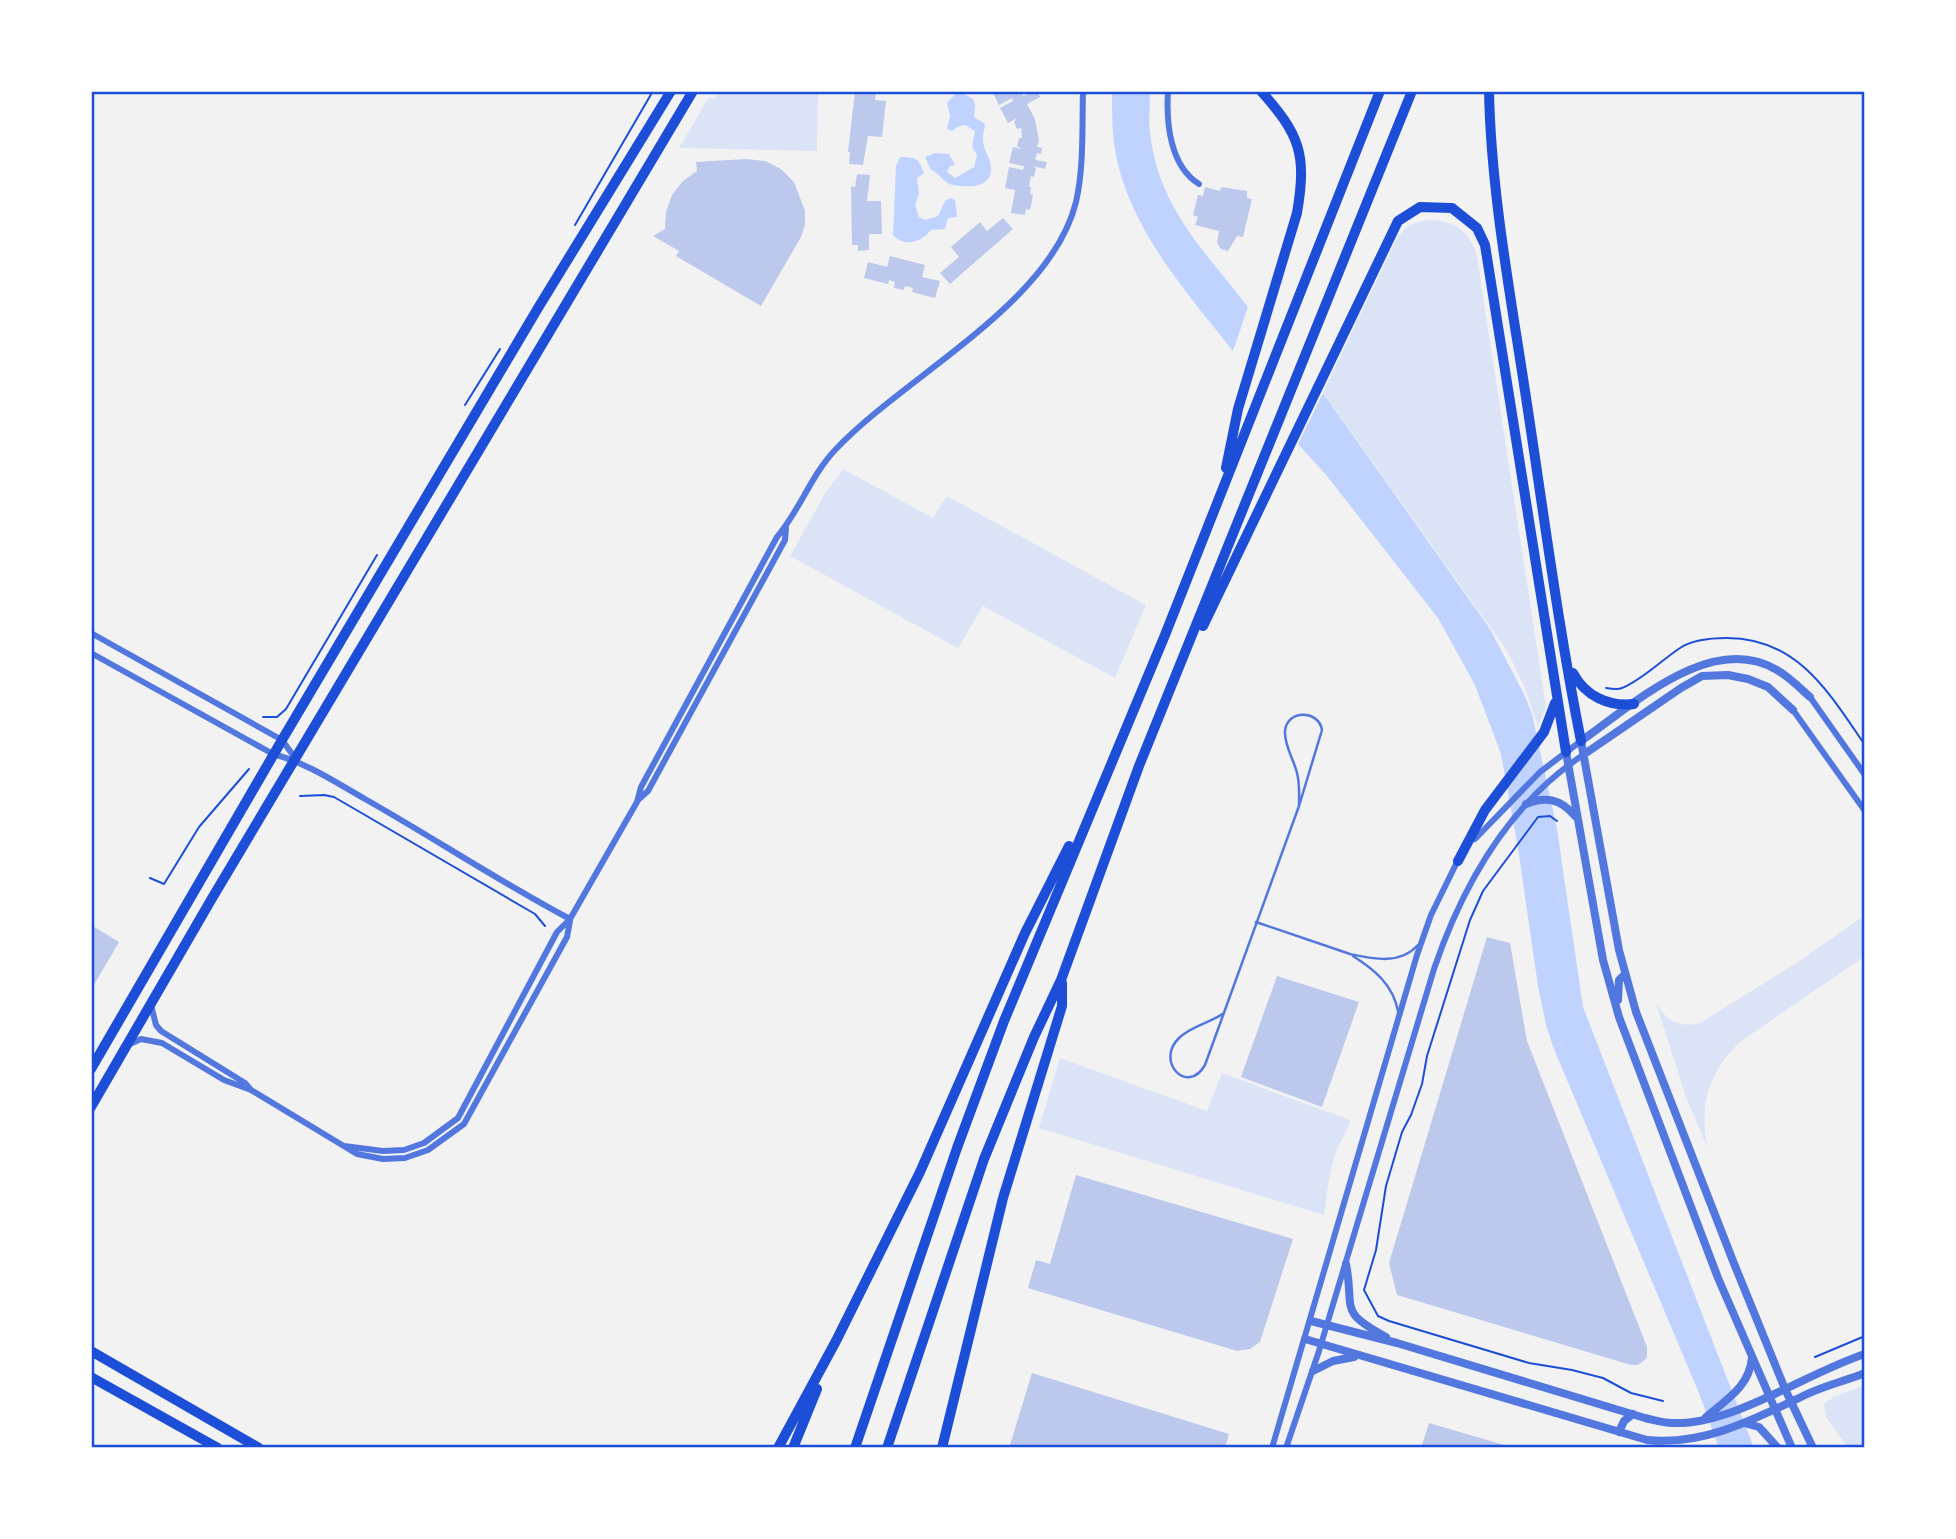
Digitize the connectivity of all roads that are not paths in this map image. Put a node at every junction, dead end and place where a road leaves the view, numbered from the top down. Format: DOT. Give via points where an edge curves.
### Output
graph roads {
  1 [pos="671,91"];
  2 [pos="694,91"];
  3 [pos="1083,91"];
  4 [pos="1168,91"];
  5 [pos="1261,91"];
  6 [pos="1380,91"];
  7 [pos="1412,91"];
  8 [pos="1489,91"];
  9 [pos="1199,184"];
  10 [pos="1220,497"];
  11 [pos="91,633"];
  12 [pos="91,653"];
  13 [pos="1568,665"];
  14 [pos="1557,696"];
  15 [pos="1810,697"];
  16 [pos="1634,704"];
  17 [pos="1162,710"];
  18 [pos="1793,710"];
  19 [pos="282,740"];
  20 [pos="1581,741"];
  21 [pos="1566,752"];
  22 [pos="273,754"];
  23 [pos="1583,755"];
  24 [pos="1114,757"];
  25 [pos="296,760"];
  26 [pos="1568,765"];
  27 [pos="1865,775"];
  28 [pos="1526,804"];
  29 [pos="1299,806"];
  30 [pos="1865,811"];
  31 [pos="1577,818"];
  32 [pos="1458,861"];
  33 [pos="570,919"];
  34 [pos="1256,922"];
  35 [pos="1423,938"];
  36 [pos="1350,954"];
  37 [pos="1625,974"];
  38 [pos="1061,980"];
  39 [pos="151,1005"];
  40 [pos="1224,1013"];
  41 [pos="1399,1014"];
  42 [pos="1619,1017"];
  43 [pos="130,1044"];
  44 [pos="91,1069"];
  45 [pos="251,1090"];
  46 [pos="91,1107"];
  47 [pos="344,1146"];
  48 [pos="1346,1264"];
  49 [pos="1311,1321"];
  50 [pos="1327,1325"];
  51 [pos="1305,1339"];
  52 [pos="836,1341"];
  53 [pos="1397,1343"];
  54 [pos="1321,1344"];
  55 [pos="91,1351"];
  56 [pos="1865,1354"];
  57 [pos="1752,1355"];
  58 [pos="1361,1357"];
  59 [pos="1313,1371"];
  60 [pos="1865,1373"];
  61 [pos="91,1377"];
  62 [pos="1785,1389"];
  63 [pos="1769,1397"];
  64 [pos="1792,1402"];
  65 [pos="1776,1409"];
  66 [pos="1633,1414"];
  67 [pos="1702,1420"];
  68 [pos="1741,1423"];
  69 [pos="1619,1432"];
  70 [pos="218,1448"];
  71 [pos="259,1448"];
  72 [pos="778,1448"];
  73 [pos="793,1448"];
  74 [pos="855,1448"];
  75 [pos="887,1448"];
  76 [pos="942,1448"];
  77 [pos="1272,1448"];
  78 [pos="1286,1448"];
  79 [pos="1778,1448"];
  80 [pos="1792,1448"];
  81 [pos="1813,1448"];
  1 -- 19 [label="main road"];
  2 -- 25 [label="main road"];
  3 -- 33 [label="street" via="1076,201 1050,258 1016,297 861,424 813,477"];
  4 -- 9 [label="street" via="1175,153 1187,177"];
  5 -- 10 [label="highway" via="1292,133 1302,180 1297,213 1238,409"];
  6 -- 10 [label="highway"];
  7 -- 17 [label="highway"];
  8 -- 13 [label="highway" via="1507,273"];
  10 -- 24 [label="highway"];
  11 -- 19 [label="street"];
  12 -- 22 [label="street"];
  13 -- 16 [label="highway" via="1579,684 1605,702"];
  13 -- 20 [label="highway"];
  14 -- 17 [label="highway" via="1485,245 1478,229 1452,208 1420,207 1398,221"];
  14 -- 21 [label="highway"];
  14 -- 32 [label="highway" via="1544,732 1470,835"];
  15 -- 16 [label="street" via="1776,669 1743,660 1714,660 1696,665"];
  15 -- 27 [label="street"];
  16 -- 20 [label="street"];
  17 -- 38 [label="highway"];
  18 -- 23 [label="street" via="1768,687 1748,679 1702,677"];
  18 -- 30 [label="street"];
  19 -- 22 [label="main road"];
  19 -- 25 [label="street"];
  20 -- 21 [label="street"];
  20 -- 23 [label="street"];
  21 -- 26 [label="street"];
  21 -- 32 [label="street" via="1482,829"];
  22 -- 25 [label="street"];
  22 -- 44 [label="main road"];
  23 -- 26 [label="street"];
  23 -- 37 [label="street"];
  24 -- 52 [label="highway" via="1025,933 920,1172"];
  24 -- 74 [label="highway" via="1004,1021"];
  25 -- 33 [label="street"];
  25 -- 39 [label="main road"];
  26 -- 28 [label="street"];
  26 -- 31 [label="street"];
  28 -- 31 [label="street" via="1555,800"];
  28 -- 48 [label="street" via="1469,884 1446,934"];
  29 -- 29 [label="lane" via="1299,780 1285,734 1294,716 1302,714 1317,719 1322,730"];
  29 -- 34 [label="lane"];
  31 -- 42 [label="street" via="1603,960"];
  32 -- 35 [label="street"];
  33 -- 47 [label="street" via="558,932 458,1118 425,1143 404,1150"];
  33 -- 47 [label="street" via="567,937 464,1124 428,1150 405,1158 357,1154"];
  34 -- 36 [label="lane"];
  34 -- 40 [label="lane"];
  35 -- 36 [label="lane" via="1397,958"];
  35 -- 41 [label="street"];
  36 -- 41 [label="lane" via="1388,985"];
  37 -- 42 [label="street" via="1617,988"];
  37 -- 62 [label="street" via="1662,1081"];
  38 -- 75 [label="highway" via="984,1158"];
  38 -- 76 [label="highway" via="1062,1006 1003,1198"];
  39 -- 43 [label="main road"];
  39 -- 45 [label="street" via="161,1031"];
  40 -- 40 [label="lane" via="1200,1073 1194,1077 1178,1074 1170,1059 1174,1045 1186,1033"];
  41 -- 49 [label="street"];
  42 -- 57 [label="street"];
  43 -- 45 [label="street" via="154,1040"];
  43 -- 46 [label="main road"];
  45 -- 47 [label="street"];
  48 -- 50 [label="street"];
  48 -- 53 [label="street" via="1352,1312 1364,1325"];
  49 -- 50 [label="street"];
  49 -- 51 [label="street"];
  50 -- 53 [label="street"];
  50 -- 54 [label="street"];
  51 -- 54 [label="street"];
  51 -- 77 [label="street"];
  52 -- 72 [label="highway"];
  52 -- 73 [label="highway"];
  53 -- 66 [label="street"];
  54 -- 58 [label="street"];
  54 -- 59 [label="street"];
  55 -- 71 [label="main road"];
  56 -- 62 [label="street"];
  57 -- 63 [label="street"];
  57 -- 67 [label="street" via="1751,1371 1742,1388"];
  58 -- 59 [label="street" via="1332,1361"];
  58 -- 69 [label="street"];
  59 -- 78 [label="street"];
  60 -- 64 [label="street"];
  61 -- 70 [label="main road"];
  62 -- 63 [label="street"];
  62 -- 64 [label="street"];
  63 -- 65 [label="street"];
  63 -- 67 [label="street"];
  64 -- 65 [label="street"];
  64 -- 81 [label="street"];
  65 -- 68 [label="street"];
  65 -- 80 [label="street"];
  66 -- 67 [label="street" via="1671,1423"];
  66 -- 69 [label="street"];
  68 -- 69 [label="street" via="1685,1441 1647,1440"];
  68 -- 79 [label="street" via="1759,1427"];
}
